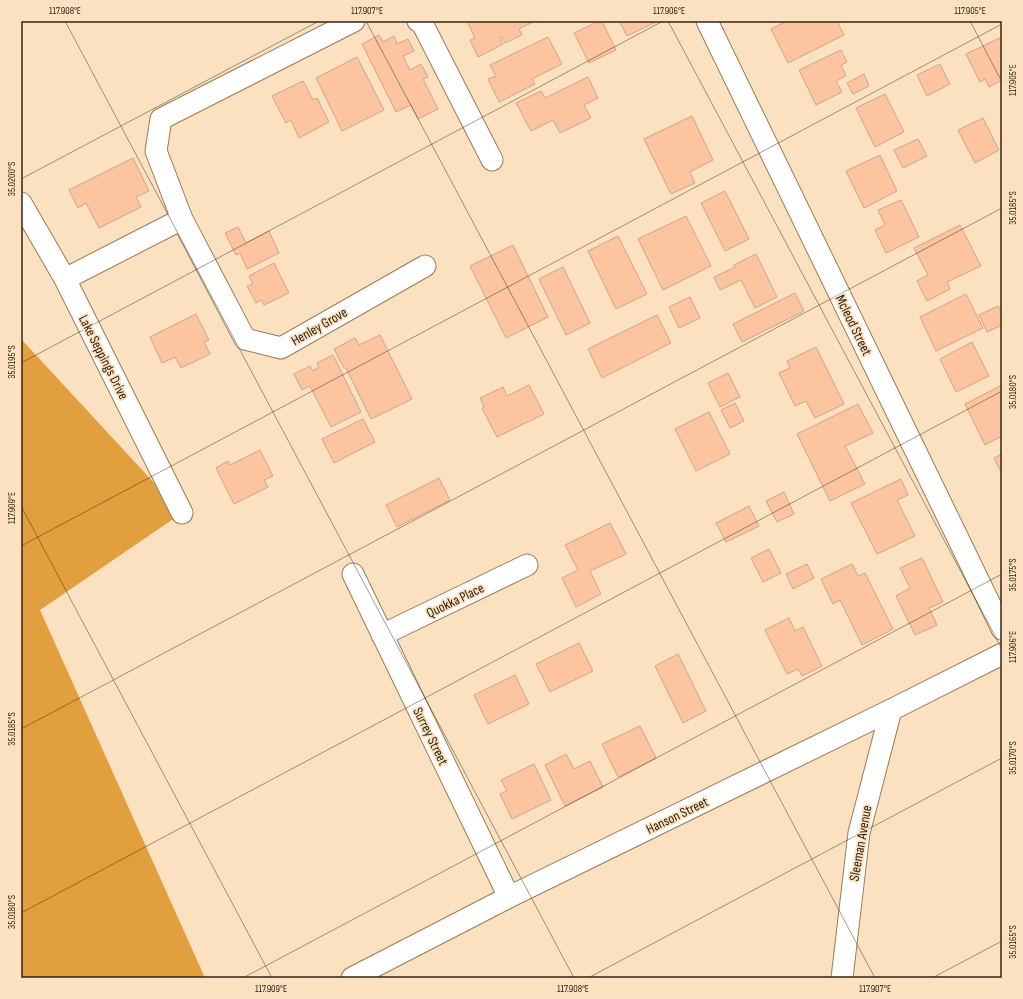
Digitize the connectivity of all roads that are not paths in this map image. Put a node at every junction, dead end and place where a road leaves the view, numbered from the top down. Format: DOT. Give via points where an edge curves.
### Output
graph roads {
  1 [pos="354,21"];
  2 [pos="418,21"];
  3 [pos="707,21"];
  4 [pos="492,160"];
  5 [pos="21,203"];
  6 [pos="182,219"];
  7 [pos="425,266"];
  8 [pos="65,279"];
  9 [pos="182,513"];
  10 [pos="527,565"];
  11 [pos="353,574"];
  12 [pos="1002,629"];
  13 [pos="382,635"];
  14 [pos="1002,654"];
  15 [pos="891,710"];
  16 [pos="509,897"];
  17 [pos="352,978"];
  18 [pos="842,978"];
  1 -- 6 [label="street, Henley Grove" via="161,119 156,151"];
  2 -- 4 [label="street" via="422,23"];
  3 -- 12 [label="street, Mcleod Street"];
  5 -- 8 [label="street, Lake Seppings Drive"];
  6 -- 7 [label="street, Henley Grove" via="245,339 281,348"];
  6 -- 8 [label="street"];
  8 -- 9 [label="street, Lake Seppings Drive"];
  10 -- 13 [label="street, Quokka Place"];
  11 -- 13 [label="street, Surrey Street"];
  13 -- 16 [label="street, Surrey Street"];
  14 -- 15 [label="street, Hanson Street"];
  15 -- 16 [label="street, Hanson Street"];
  15 -- 18 [label="street, Sleeman Avenue" via="859,833"];
  16 -- 17 [label="street, Hanson Street"];
}
